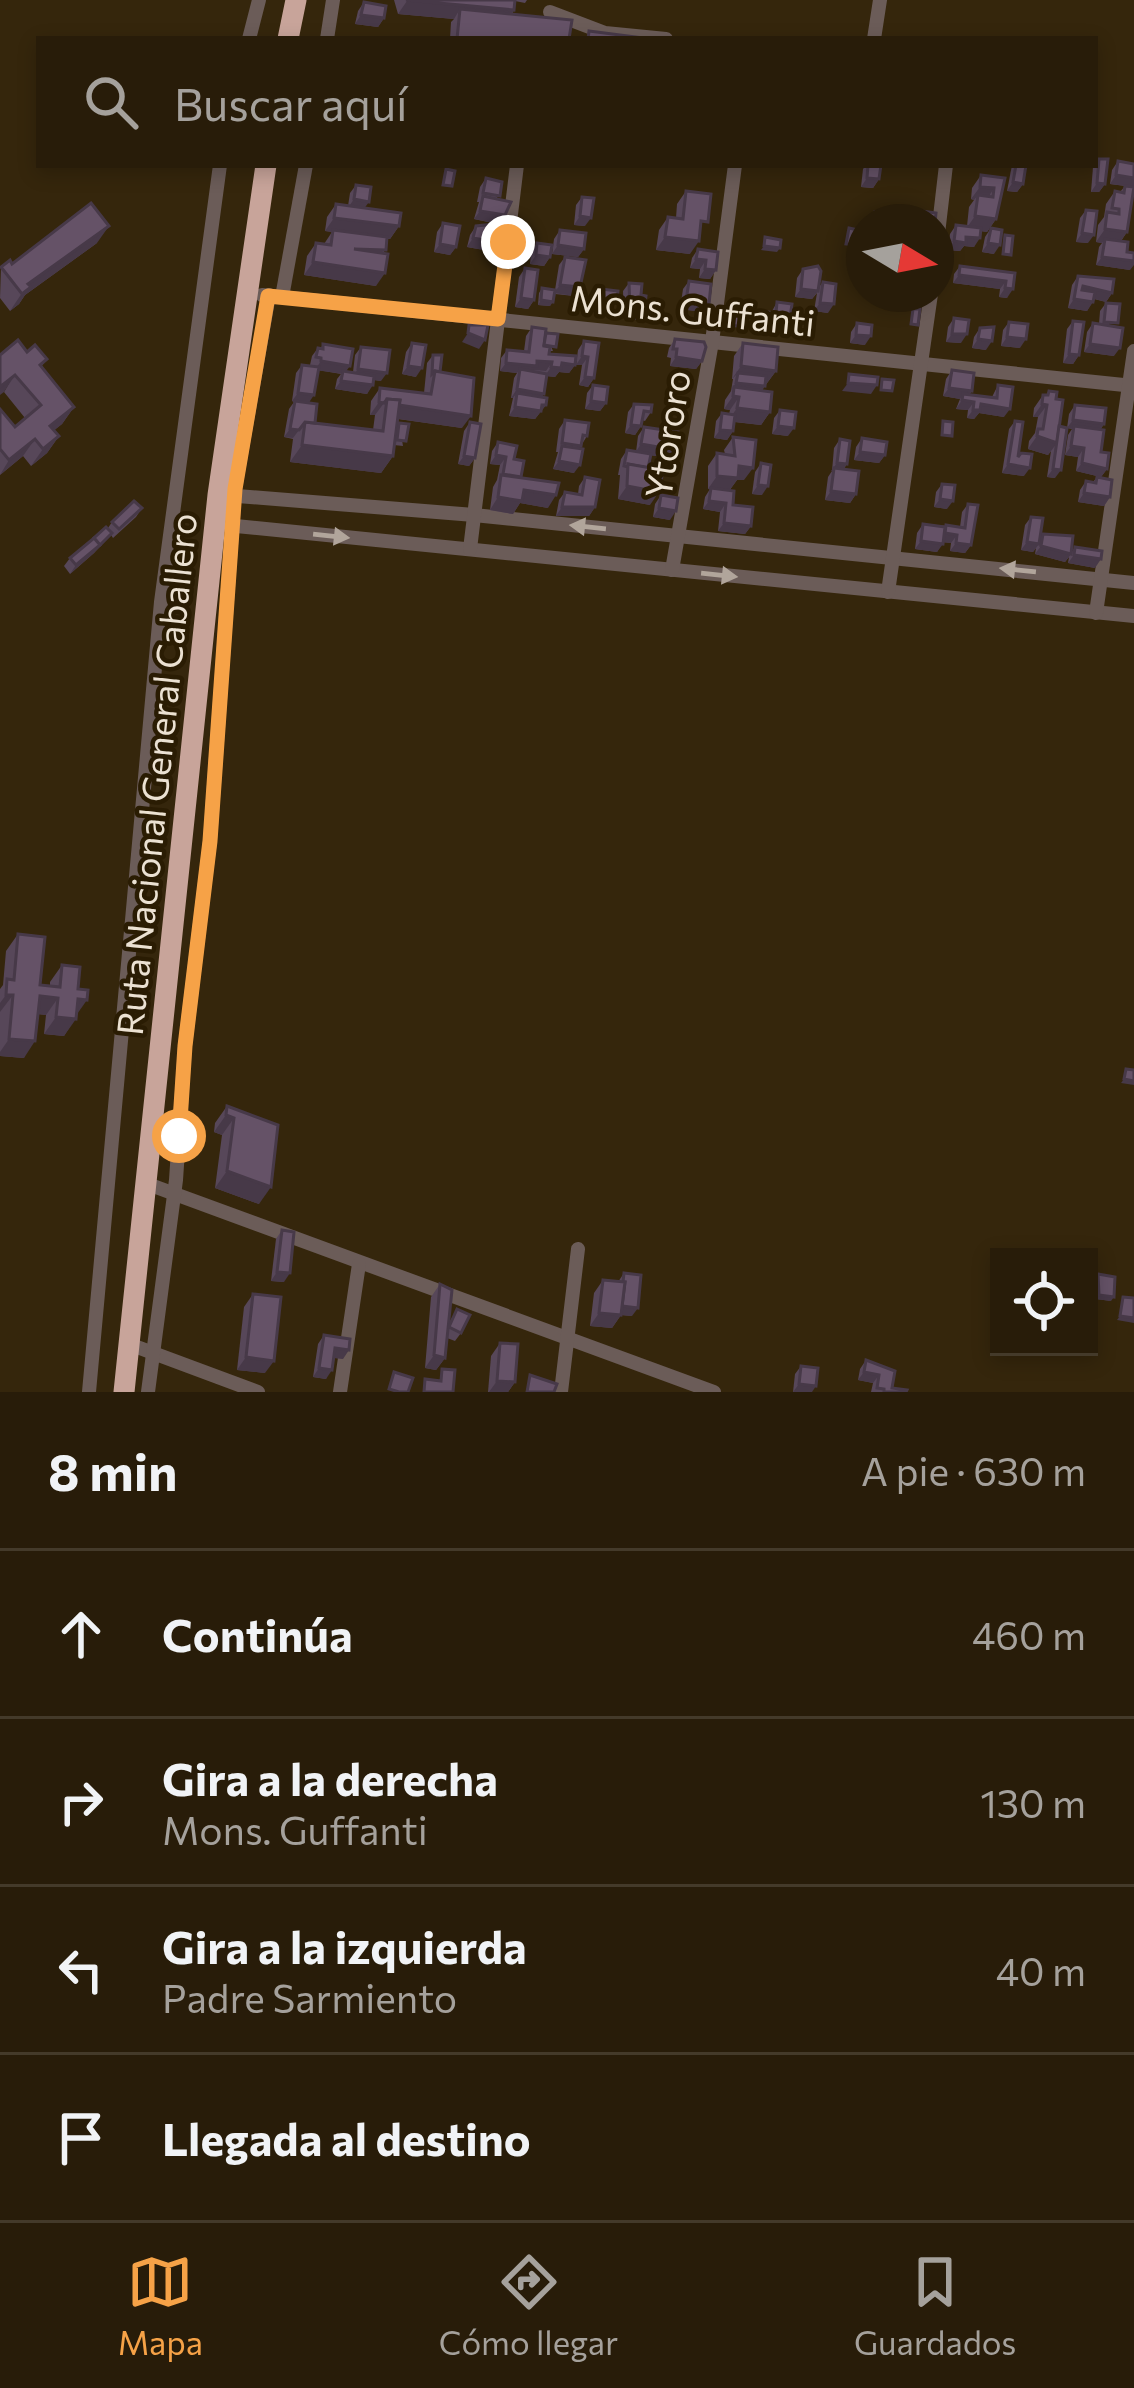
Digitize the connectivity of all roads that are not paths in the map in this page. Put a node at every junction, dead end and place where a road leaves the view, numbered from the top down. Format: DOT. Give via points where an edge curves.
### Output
graph roads {
  1 [pos="259,0"];
  2 [pos="296,0"];
  3 [pos="333,0"];
  4 [pos="880,0"];
  5 [pos="550,12"];
  6 [pos="251,36"];
  7 [pos="289,36"];
  8 [pos="327,36"];
  9 [pos="636,36"];
  10 [pos="874,36"];
  11 [pos="220,168"];
  12 [pos="266,168"];
  13 [pos="305,168"];
  14 [pos="517,168"];
  15 [pos="734,168"];
  16 [pos="946,168"];
  17 [pos="941,204"];
  18 [pos="245,292"];
  19 [pos="275,296"];
  20 [pos="929,312"];
  21 [pos="498,319"];
  22 [pos="712,342"];
  23 [pos="1134,351"];
  24 [pos="922,364"];
  25 [pos="1132,386"];
  26 [pos="226,495"];
  27 [pos="474,515"];
  28 [pos="224,525"];
  29 [pos="680,536"];
  30 [pos="470,549"];
  31 [pos="892,556"];
  32 [pos="672,570"];
  33 [pos="1098,579"];
  34 [pos="1134,583"];
  35 [pos="888,592"];
  36 [pos="1096,613"];
  37 [pos="1134,616"];
  38 [pos="145,1183"];
  39 [pos="174,1194"];
  40 [pos="578,1249"];
  41 [pos="359,1264"];
  42 [pos="567,1339"];
  43 [pos="129,1344"];
  44 [pos="154,1353"];
  45 [pos="89,1392"];
  46 [pos="124,1392"];
  47 [pos="148,1392"];
  48 [pos="258,1392"];
  49 [pos="340,1392"];
  50 [pos="561,1392"];
  51 [pos="714,1392"];
  1 -- 6 [label="street"];
  2 -- 7 [label="highway"];
  3 -- 8 [label="street"];
  4 -- 10 [label="street"];
  5 -- 9 [label="street"];
  11 -- 45 [label="street" via="161,602"];
  12 -- 18 [label="highway, Ruta Nacional General Caballero"];
  13 -- 19 [label="street"];
  14 -- 21 [label="street"];
  15 -- 22 [label="street, Ytororo"];
  16 -- 17 [label="street"];
  18 -- 19 [label="street, Mons. Guffanti"];
  18 -- 26 [label="highway, Ruta Nacional General Caballero"];
  19 -- 21 [label="street, Mons. Guffanti"];
  19 -- 26 [label="street"];
  20 -- 24 [label="street"];
  21 -- 22 [label="street, Mons. Guffanti"];
  21 -- 27 [label="street"];
  22 -- 24 [label="street, Mons. Guffanti"];
  22 -- 29 [label="street, Ytororo"];
  23 -- 25 [label="street"];
  24 -- 25 [label="street, Mons. Guffanti"];
  24 -- 31 [label="street"];
  25 -- 33 [label="street"];
  26 -- 27 [label="street"];
  26 -- 28 [label="highway, Ruta Nacional General Caballero"];
  29 -- 27 [label="street, one-way"];
  27 -- 30 [label="street"];
  28 -- 30 [label="street, one-way"];
  28 -- 38 [label="highway, Ruta Nacional General Caballero"];
  28 -- 39 [label="street" via="210,841"];
  29 -- 31 [label="street"];
  29 -- 32 [label="street, Ytororo"];
  30 -- 32 [label="street"];
  33 -- 31 [label="street, one-way"];
  31 -- 35 [label="street"];
  32 -- 35 [label="street, one-way"];
  33 -- 34 [label="street"];
  33 -- 36 [label="street"];
  35 -- 36 [label="street"];
  36 -- 37 [label="street"];
  38 -- 39 [label="street"];
  38 -- 43 [label="highway, Ruta Nacional General Caballero"];
  39 -- 41 [label="street"];
  39 -- 44 [label="street"];
  40 -- 42 [label="street"];
  41 -- 42 [label="street"];
  41 -- 49 [label="street"];
  42 -- 50 [label="street"];
  42 -- 51 [label="street"];
  43 -- 44 [label="street"];
  43 -- 46 [label="highway, Ruta Nacional General Caballero"];
  44 -- 47 [label="street"];
  44 -- 48 [label="street"];
}
